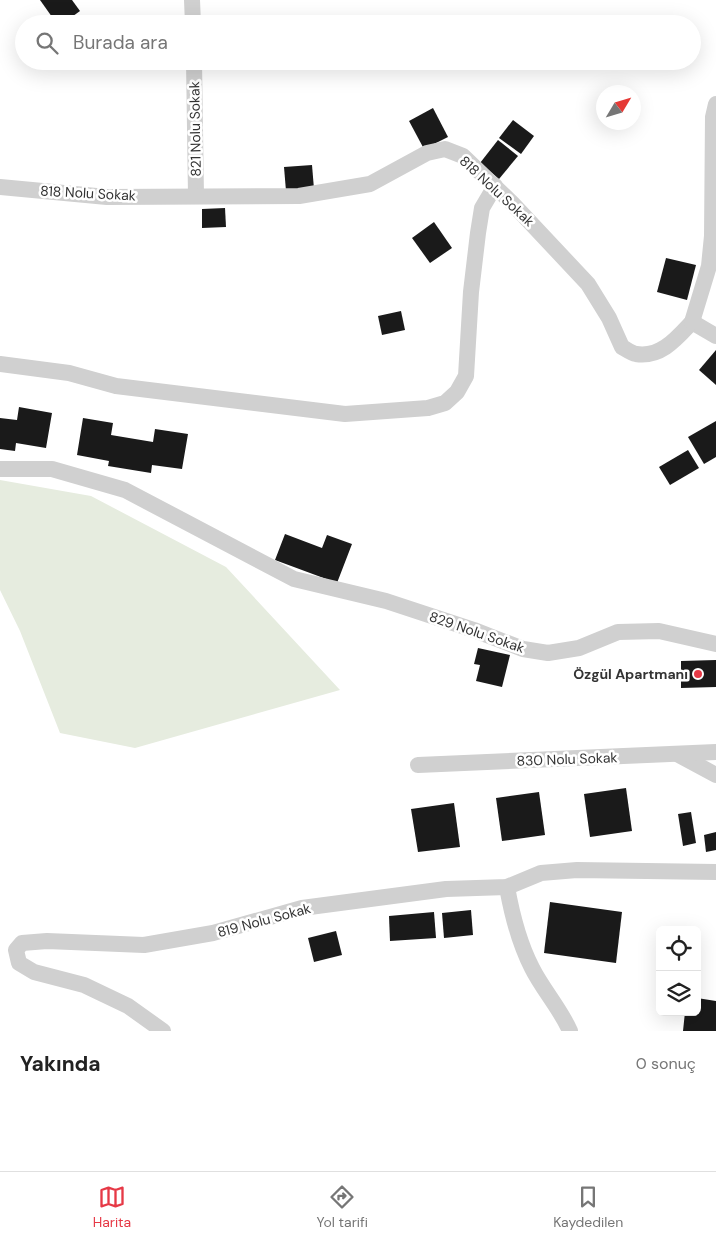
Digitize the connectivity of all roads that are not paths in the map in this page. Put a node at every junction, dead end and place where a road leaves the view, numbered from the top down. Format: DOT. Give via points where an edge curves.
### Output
graph roads {
  1 [pos="192,0"];
  2 [pos="193,15"];
  3 [pos="194,70"];
  4 [pos="716,104"];
  5 [pos="495,186"];
  6 [pos="0,187"];
  7 [pos="196,196"];
  8 [pos="692,322"];
  9 [pos="716,336"];
  10 [pos="0,364"];
  11 [pos="0,469"];
  12 [pos="716,644"];
  13 [pos="716,752"];
  14 [pos="677,754"];
  15 [pos="418,765"];
  16 [pos="716,775"];
  17 [pos="716,872"];
  18 [pos="507,887"];
  19 [pos="163,1031"];
  20 [pos="570,1031"];
  1 -- 2 [label="street"];
  3 -- 7 [label="street, 821 Nolu Sokak"];
  4 -- 8 [label="street" via="709,266"];
  5 -- 7 [label="street, 818 Nolu Sokak" via="464,156 445,149 427,153 370,184 299,196"];
  5 -- 8 [label="street, 818 Nolu Sokak" via="588,284 622,347 636,354 656,353 672,343"];
  5 -- 10 [label="street" via="482,208 478,233 466,376 457,392 445,403 420,409 346,414 116,386 69,373"];
  6 -- 7 [label="street, 818 Nolu Sokak" via="107,197"];
  8 -- 9 [label="street"];
  11 -- 12 [label="street, 829 Nolu Sokak" via="52,469 125,490 294,579 386,601 523,649 548,653 579,648 618,632 659,631"];
  13 -- 14 [label="street, 830 Nolu Sokak"];
  14 -- 15 [label="street, 830 Nolu Sokak"];
  14 -- 16 [label="street"];
  17 -- 18 [label="street, 819 Nolu Sokak" via="577,870 541,873"];
  18 -- 19 [label="street, 819 Nolu Sokak" via="446,889 302,908 213,933 144,945 47,941 22,943 16,950 19,963 34,972 84,985 128,1006"];
  18 -- 20 [label="street" via="512,918 532,969"];
}
